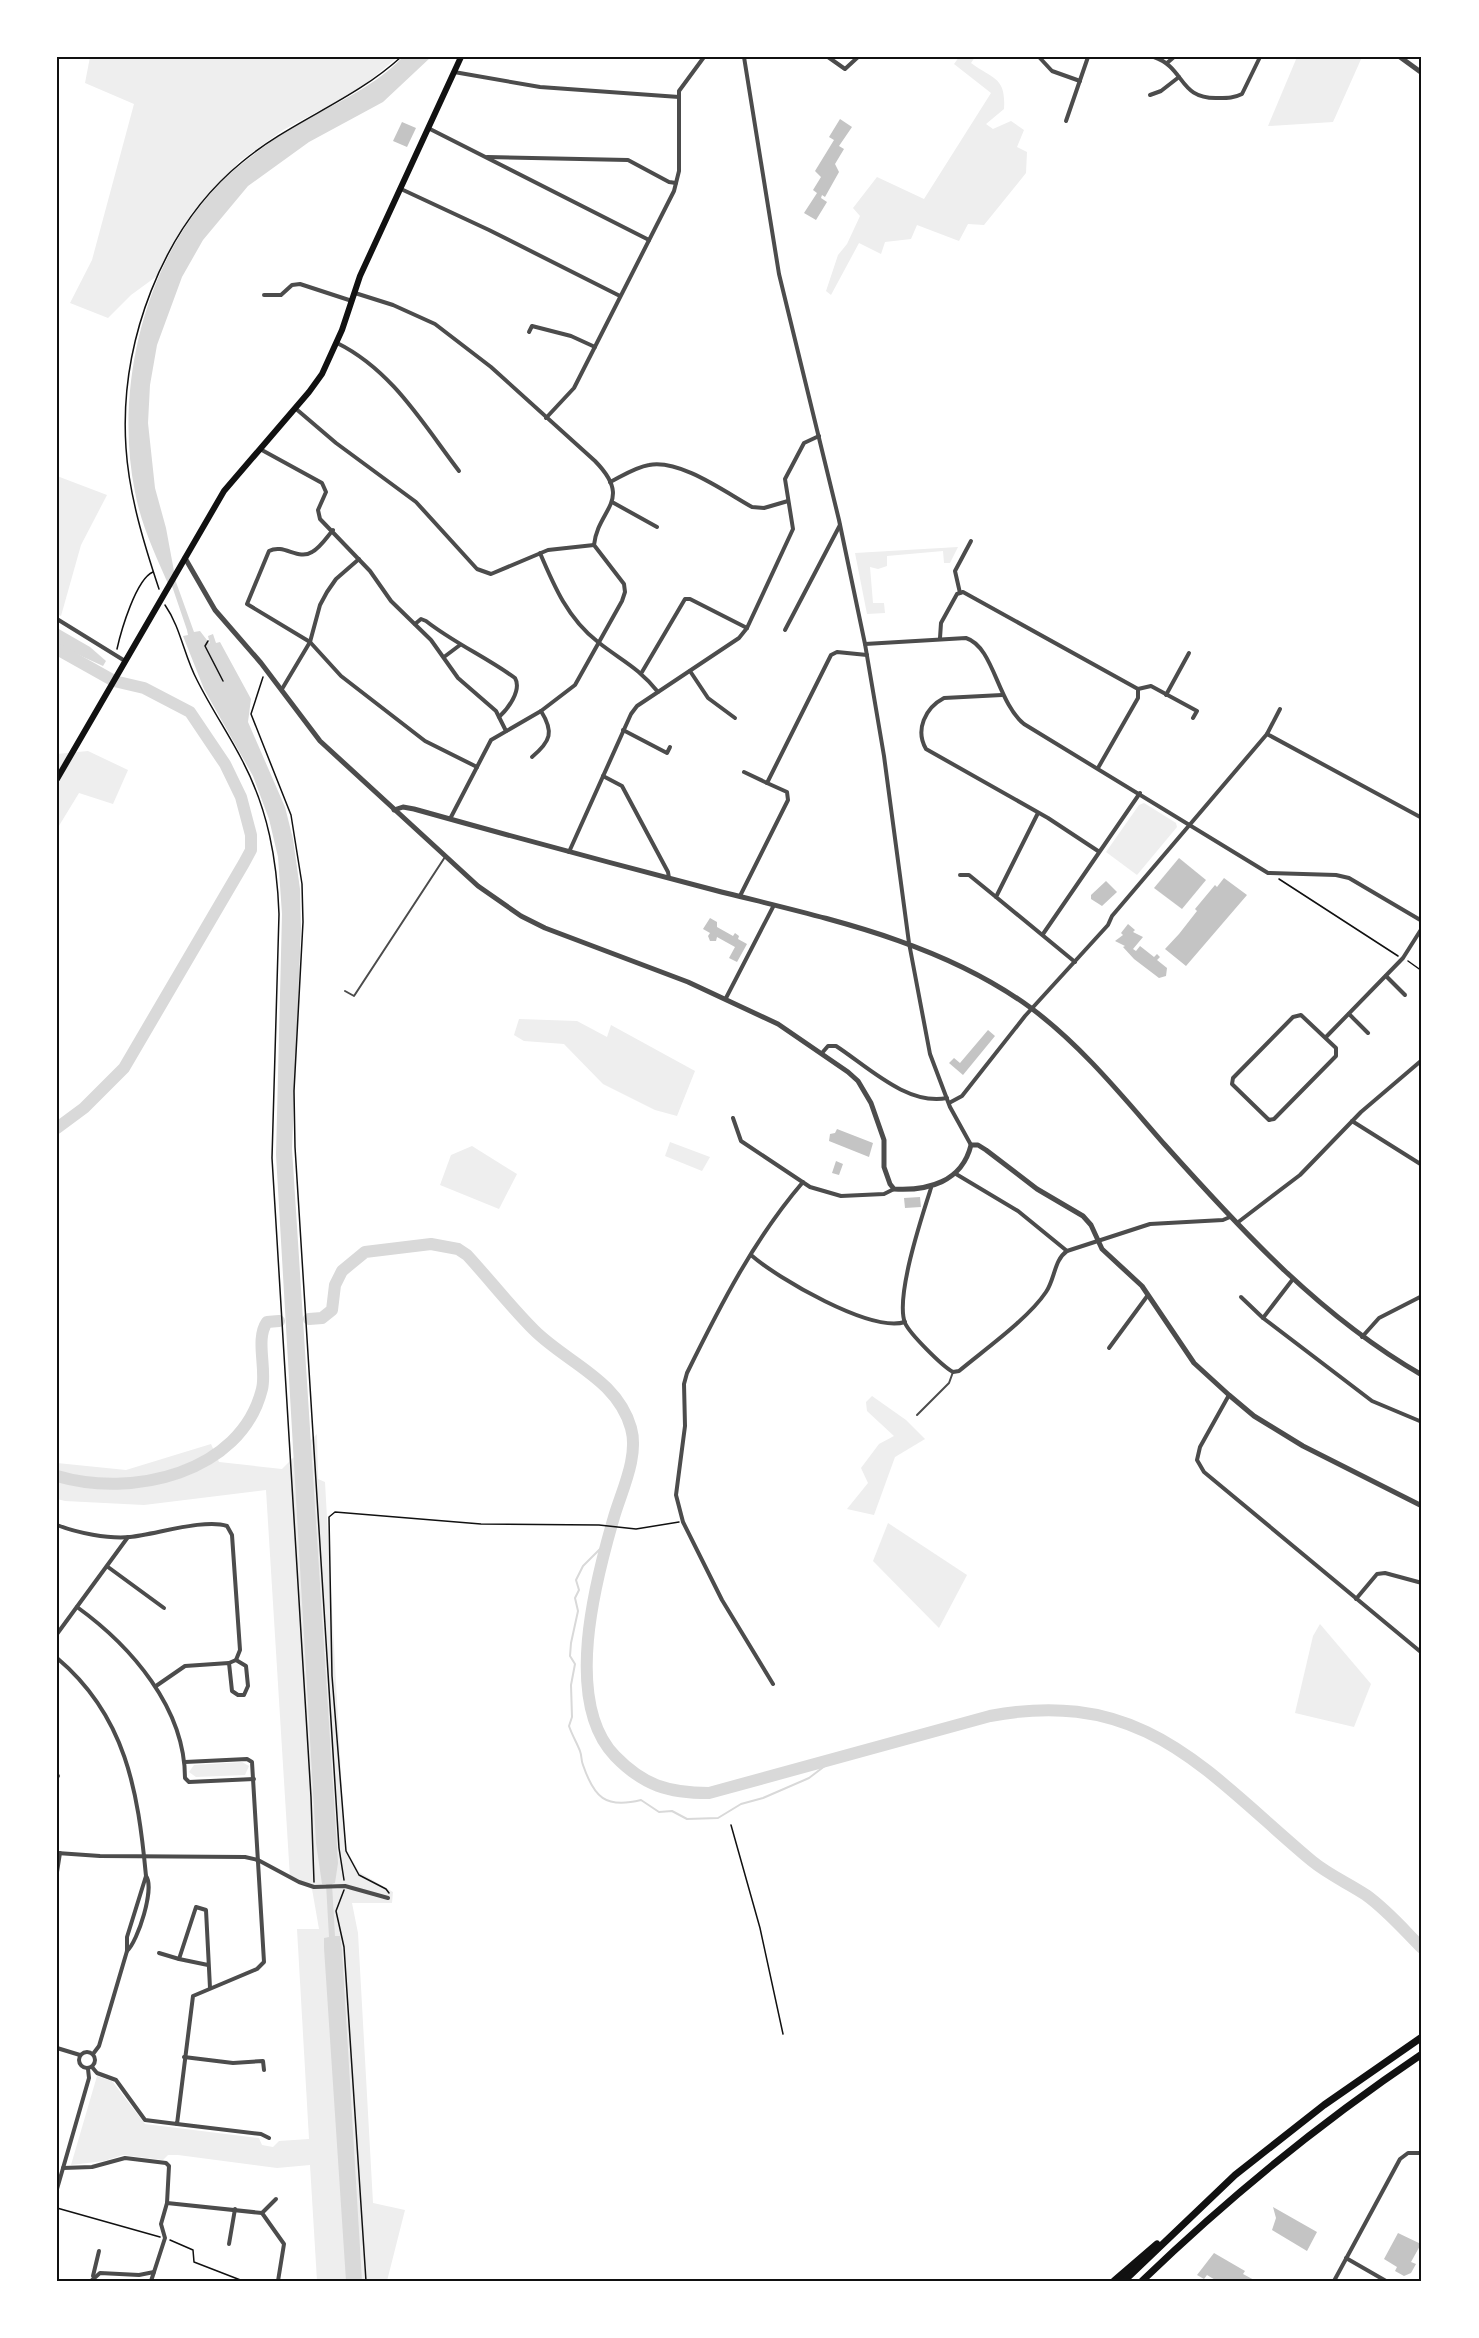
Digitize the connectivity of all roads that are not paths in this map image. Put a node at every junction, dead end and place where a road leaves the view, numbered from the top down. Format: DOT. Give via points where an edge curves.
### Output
graph roads {
  1 [pos="461,57"];
  2 [pos="704,57"];
  3 [pos="744,57"];
  4 [pos="828,57"];
  5 [pos="858,57"];
  6 [pos="1039,57"];
  7 [pos="1088,57"];
  8 [pos="1154,57"];
  9 [pos="1174,57"];
  10 [pos="1260,57"];
  11 [pos="1400,57"];
  12 [pos="1167,63"];
  13 [pos="454,72"];
  14 [pos="1422,74"];
  15 [pos="1179,77"];
  16 [pos="1080,81"];
  17 [pos="1150,95"];
  18 [pos="678,97"];
  19 [pos="1066,121"];
  20 [pos="430,129"];
  21 [pos="485,157"];
  22 [pos="676,183"];
  23 [pos="401,189"];
  24 [pos="649,240"];
  25 [pos="354,292"];
  26 [pos="264,295"];
  27 [pos="620,296"];
  28 [pos="352,301"];
  29 [pos="529,332"];
  30 [pos="337,343"];
  31 [pos="595,347"];
  32 [pos="295,408"];
  33 [pos="546,417"];
  34 [pos="819,436"];
  35 [pos="260,449"];
  36 [pos="459,471"];
  37 [pos="610,482"];
  38 [pos="788,501"];
  39 [pos="612,502"];
  40 [pos="840,524"];
  41 [pos="657,527"];
  42 [pos="333,530"];
  43 [pos="971,542"];
  44 [pos="594,545"];
  45 [pos="540,553"];
  46 [pos="185,558"];
  47 [pos="359,559"];
  48 [pos="960,593"];
  49 [pos="57,619"];
  50 [pos="415,624"];
  51 [pos="747,628"];
  52 [pos="785,630"];
  53 [pos="940,638"];
  54 [pos="310,642"];
  55 [pos="598,642"];
  56 [pos="865,644"];
  57 [pos="460,645"];
  58 [pos="1189,653"];
  59 [pos="867,655"];
  60 [pos="444,657"];
  61 [pos="125,661"];
  62 [pos="690,671"];
  63 [pos="642,672"];
  64 [pos="282,689"];
  65 [pos="1138,689"];
  66 [pos="658,692"];
  67 [pos="1166,694"];
  68 [pos="1002,695"];
  69 [pos="1280,709"];
  70 [pos="541,711"];
  71 [pos="499,717"];
  72 [pos="735,718"];
  73 [pos="1193,718"];
  74 [pos="623,730"];
  75 [pos="506,731"];
  76 [pos="1267,734"];
  77 [pos="670,747"];
  78 [pos="532,757"];
  79 [pos="477,767"];
  80 [pos="1098,768"];
  81 [pos="744,772"];
  82 [pos="603,776"];
  83 [pos="57,779"];
  84 [pos="767,783"];
  85 [pos="1140,792"];
  86 [pos="394,810"];
  87 [pos="1038,813"];
  88 [pos="1422,818"];
  89 [pos="450,819"];
  90 [pos="1190,823"];
  91 [pos="1098,851"];
  92 [pos="569,852"];
  93 [pos="445,857"];
  94 [pos="960,874"];
  95 [pos="669,878"];
  96 [pos="740,896"];
  97 [pos="996,897"];
  98 [pos="774,905"];
  99 [pos="1422,921"];
  100 [pos="1422,928"];
  101 [pos="1043,934"];
  102 [pos="909,943"];
  103 [pos="1075,962"];
  104 [pos="1386,976"];
  105 [pos="345,991"];
  106 [pos="1405,995"];
  107 [pos="726,999"];
  108 [pos="1032,1009"];
  109 [pos="1349,1014"];
  110 [pos="1368,1033"];
  111 [pos="1326,1038"];
  112 [pos="822,1053"];
  113 [pos="1422,1060"];
  114 [pos="947,1098"];
  115 [pos="949,1103"];
  116 [pos="732,1118"];
  117 [pos="1352,1121"];
  118 [pos="971,1145"];
  119 [pos="1422,1165"];
  120 [pos="956,1174"];
  121 [pos="803,1182"];
  122 [pos="894,1188"];
  123 [pos="931,1188"];
  124 [pos="1230,1217"];
  125 [pos="1237,1223"];
  126 [pos="1097,1241"];
  127 [pos="1067,1251"];
  128 [pos="751,1255"];
  129 [pos="1293,1279"];
  130 [pos="1148,1295"];
  131 [pos="1422,1296"];
  132 [pos="1241,1297"];
  133 [pos="1263,1318"];
  134 [pos="905,1322"];
  135 [pos="1362,1337"];
  136 [pos="1109,1348"];
  137 [pos="953,1372"];
  138 [pos="1422,1375"];
  139 [pos="1228,1395"];
  140 [pos="917,1415"];
  141 [pos="1422,1422"];
  142 [pos="1422,1506"];
  143 [pos="57,1525"];
  144 [pos="128,1537"];
  145 [pos="108,1567"];
  146 [pos="1422,1583"];
  147 [pos="1356,1599"];
  148 [pos="77,1607"];
  149 [pos="164,1608"];
  150 [pos="57,1634"];
  151 [pos="1422,1653"];
  152 [pos="57,1658"];
  153 [pos="236,1660"];
  154 [pos="229,1663"];
  155 [pos="773,1684"];
  156 [pos="156,1686"];
  157 [pos="185,1762"];
  158 [pos="254,1779"];
  159 [pos="58,1853"];
  160 [pos="144,1855"];
  161 [pos="258,1860"];
  162 [pos="57,1872"];
  163 [pos="146,1876"];
  164 [pos="388,1898"];
  165 [pos="127,1951"];
  166 [pos="159,1953"];
  167 [pos="179,1959"];
  168 [pos="208,1965"];
  169 [pos="210,1988"];
  170 [pos="1422,2037"];
  171 [pos="57,2048"];
  172 [pos="93,2054"];
  173 [pos="1422,2054"];
  174 [pos="80,2055"];
  175 [pos="184,2057"];
  176 [pos="90,2068"];
  177 [pos="264,2070"];
  178 [pos="177,2124"];
  179 [pos="269,2138"];
  180 [pos="1422,2153"];
  181 [pos="63,2168"];
  182 [pos="1235,2175"];
  183 [pos="57,2189"];
  184 [pos="276,2199"];
  185 [pos="167,2203"];
  186 [pos="235,2208"];
  187 [pos="262,2213"];
  188 [pos="230,2244"];
  189 [pos="99,2251"];
  190 [pos="1346,2258"];
  191 [pos="154,2272"];
  192 [pos="92,2279"];
  193 [pos="151,2281"];
  194 [pos="278,2281"];
  195 [pos="1114,2281"];
  196 [pos="1124,2281"];
  197 [pos="1142,2281"];
  198 [pos="1335,2281"];
  199 [pos="1386,2281"];
  1 -- 13 [label="main road"];
  2 -- 18 [label="street"];
  3 -- 34 [label="street" via="779,274"];
  4 -- 5 [label="street" via="845,69"];
  6 -- 16 [label="street" via="1052,71"];
  7 -- 16 [label="street"];
  8 -- 12 [label="street"];
  9 -- 12 [label="street"];
  10 -- 15 [label="street" via="1247,88 1235,98 1200,98"];
  11 -- 14 [label="street"];
  12 -- 15 [label="street"];
  13 -- 18 [label="street" via="540,87"];
  13 -- 20 [label="main road"];
  15 -- 17 [label="street"];
  16 -- 19 [label="street"];
  18 -- 22 [label="street"];
  20 -- 21 [label="street"];
  20 -- 23 [label="main road"];
  21 -- 22 [label="street" via="628,160"];
  21 -- 24 [label="street"];
  22 -- 24 [label="street"];
  23 -- 25 [label="main road"];
  23 -- 27 [label="street"];
  24 -- 27 [label="street"];
  25 -- 28 [label="main road"];
  25 -- 33 [label="street" via="435,324 491,367"];
  26 -- 28 [label="street" via="281,296 292,285 300,284"];
  27 -- 31 [label="street"];
  28 -- 30 [label="main road"];
  29 -- 31 [label="street" via="532,326 572,336"];
  30 -- 32 [label="main road" via="322,374"];
  30 -- 36 [label="street" via="363,357 391,381"];
  31 -- 33 [label="street" via="574,388"];
  32 -- 35 [label="main road"];
  32 -- 45 [label="street" via="416,501 477,569 491,574"];
  33 -- 37 [label="street" via="599,466"];
  34 -- 38 [label="street" via="804,443 786,476"];
  34 -- 40 [label="street"];
  35 -- 42 [label="street" via="322,483 326,492 318,516"];
  35 -- 46 [label="main road" via="224,492"];
  37 -- 38 [label="street" via="655,464 679,468 752,507"];
  37 -- 39 [label="street"];
  38 -- 51 [label="street" via="793,529"];
  39 -- 41 [label="street"];
  39 -- 44 [label="street"];
  40 -- 52 [label="street"];
  40 -- 56 [label="street"];
  42 -- 47 [label="street"];
  42 -- 54 [label="street" via="309,554 280,548 269,551 247,600 250,608"];
  43 -- 48 [label="street" via="955,571"];
  44 -- 45 [label="street"];
  44 -- 55 [label="street" via="618,575 625,592"];
  45 -- 55 [label="street" via="559,600"];
  46 -- 61 [label="main road"];
  46 -- 64 [label="street" via="214,610"];
  47 -- 50 [label="street" via="391,601"];
  47 -- 54 [label="street" via="327,592"];
  48 -- 53 [label="street" via="941,623"];
  48 -- 65 [label="street"];
  49 -- 61 [label="street"];
  50 -- 57 [label="street" via="426,621"];
  50 -- 60 [label="street"];
  51 -- 62 [label="street" via="739,638"];
  51 -- 63 [label="street" via="685,598"];
  53 -- 56 [label="street"];
  53 -- 68 [label="street" via="966,638 979,644"];
  54 -- 64 [label="street"];
  54 -- 79 [label="street" via="341,676 417,735"];
  55 -- 63 [label="street"];
  55 -- 70 [label="street" via="575,685"];
  56 -- 59 [label="street"];
  57 -- 60 [label="street"];
  57 -- 71 [label="street" via="492,661 518,683 506,711"];
  58 -- 67 [label="street"];
  59 -- 84 [label="street" via="831,655"];
  59 -- 102 [label="street"];
  60 -- 71 [label="street" via="458,678"];
  61 -- 83 [label="main road"];
  62 -- 66 [label="street"];
  62 -- 72 [label="street" via="708,698"];
  63 -- 66 [label="street"];
  64 -- 86 [label="street" via="325,747"];
  65 -- 67 [label="street" via="1151,687"];
  65 -- 80 [label="street" via="1138,698"];
  66 -- 74 [label="street" via="637,706"];
  67 -- 73 [label="street" via="1197,711"];
  68 -- 80 [label="street" via="1013,715 1024,724"];
  68 -- 87 [label="street" via="944,698 922,725 921,741 926,749"];
  69 -- 76 [label="street"];
  70 -- 75 [label="street"];
  70 -- 78 [label="street" via="550,733 542,749"];
  71 -- 75 [label="street"];
  74 -- 77 [label="street" via="667,753"];
  74 -- 82 [label="street"];
  75 -- 79 [label="street" via="491,740"];
  76 -- 88 [label="street"];
  76 -- 90 [label="street"];
  79 -- 89 [label="street"];
  80 -- 85 [label="street"];
  81 -- 84 [label="street"];
  82 -- 92 [label="street"];
  82 -- 95 [label="street" via="622,786"];
  84 -- 96 [label="street" via="787,792 788,800"];
  85 -- 90 [label="street"];
  85 -- 91 [label="street"];
  86 -- 89 [label="street" via="403,807"];
  86 -- 93 [label="street"];
  87 -- 91 [label="street"];
  87 -- 97 [label="street"];
  89 -- 92 [label="street"];
  90 -- 99 [label="street" via="1275,874 1349,878"];
  90 -- 103 [label="street"];
  91 -- 101 [label="street"];
  92 -- 95 [label="street"];
  93 -- 105 [label="lane" via="354,996"];
  93 -- 107 [label="street" via="521,916"];
  94 -- 97 [label="street" via="969,875"];
  95 -- 96 [label="street"];
  96 -- 98 [label="street"];
  97 -- 101 [label="street"];
  98 -- 102 [label="street"];
  98 -- 107 [label="street"];
  100 -- 104 [label="street"];
  101 -- 103 [label="street"];
  102 -- 108 [label="street" via="963,967"];
  102 -- 114 [label="street" via="930,1054"];
  103 -- 108 [label="street"];
  104 -- 106 [label="street"];
  104 -- 109 [label="street"];
  107 -- 112 [label="street" via="789,1030"];
  108 -- 115 [label="street" via="962,1096"];
  108 -- 124 [label="street" via="1095,1066"];
  109 -- 110 [label="street"];
  109 -- 111 [label="street"];
  111 -- 111 [label="street" via="1336,1048 1336,1056 1274,1119 1269,1120 1232,1084 1233,1078 1293,1017 1301,1015"];
  112 -- 114 [label="street" via="833,1045 894,1085 930,1099"];
  112 -- 122 [label="street" via="858,1082 871,1103 884,1140 884,1167"];
  113 -- 117 [label="street"];
  114 -- 115 [label="street"];
  115 -- 118 [label="street"];
  116 -- 121 [label="street" via="741,1142"];
  117 -- 119 [label="street"];
  117 -- 125 [label="street" via="1300,1175"];
  118 -- 120 [label="street"];
  118 -- 126 [label="street" via="978,1145 1037,1189 1083,1216"];
  120 -- 123 [label="street"];
  120 -- 127 [label="street" via="1018,1211"];
  121 -- 122 [label="street" via="841,1196 884,1194"];
  121 -- 128 [label="street"];
  122 -- 123 [label="street"];
  123 -- 134 [label="street" via="911,1257 903,1304"];
  124 -- 125 [label="street"];
  124 -- 126 [label="street" via="1150,1224"];
  125 -- 129 [label="street"];
  126 -- 127 [label="street"];
  126 -- 130 [label="street"];
  127 -- 137 [label="street" via="1059,1259 1046,1292 1031,1309"];
  128 -- 134 [label="street" via="833,1306 885,1324"];
  128 -- 155 [label="street" via="727,1291 687,1373 676,1495 683,1522 722,1600"];
  129 -- 133 [label="street"];
  129 -- 135 [label="street"];
  130 -- 136 [label="street"];
  130 -- 139 [label="street" via="1185,1352"];
  131 -- 135 [label="street" via="1379,1318"];
  132 -- 133 [label="street"];
  133 -- 141 [label="street" via="1372,1401"];
  134 -- 137 [label="street"];
  135 -- 138 [label="street"];
  137 -- 140 [label="lane" via="949,1383"];
  139 -- 142 [label="street" via="1303,1446"];
  139 -- 147 [label="street" via="1200,1447 1197,1460 1204,1472"];
  143 -- 144 [label="street"];
  144 -- 145 [label="street"];
  144 -- 153 [label="street" via="176,1528 219,1525 230,1529 240,1650"];
  145 -- 148 [label="street"];
  145 -- 149 [label="street"];
  146 -- 147 [label="street" via="1377,1574"];
  147 -- 151 [label="street"];
  148 -- 150 [label="street"];
  148 -- 156 [label="street" via="115,1639"];
  152 -- 160 [label="street" via="92,1692 109,1717 135,1795"];
  153 -- 154 [label="street"];
  153 -- 154 [label="street" via="246,1666 248,1686 244,1695 232,1691"];
  154 -- 156 [label="street" via="185,1666"];
  156 -- 157 [label="street"];
  157 -- 158 [label="street" via="247,1759 252,1762"];
  157 -- 158 [label="street" via="185,1778 189,1782"];
  158 -- 161 [label="street"];
  159 -- 160 [label="street"];
  159 -- 162 [label="street"];
  160 -- 161 [label="street"];
  160 -- 163 [label="street"];
  161 -- 164 [label="street" via="316,1887 339,1885"];
  161 -- 169 [label="street" via="264,1962 257,1969"];
  163 -- 165 [label="street" via="127,1937"];
  163 -- 165 [label="street" via="150,1890 136,1938"];
  165 -- 172 [label="street" via="99,2046"];
  166 -- 167 [label="street"];
  167 -- 168 [label="street"];
  167 -- 168 [label="street" via="196,1907 206,1910"];
  168 -- 169 [label="street"];
  169 -- 175 [label="street" via="193,1995 190,2001"];
  170 -- 182 [label="highway" via="1341,2092"];
  171 -- 174 [label="street"];
  172 -- 174 [label="street"];
  172 -- 176 [label="street" via="95,2061"];
  173 -- 197 [label="highway" via="1235,2194"];
  174 -- 176 [label="street" via="79,2063"];
  175 -- 177 [label="street" via="233,2063 263,2061"];
  175 -- 178 [label="street"];
  176 -- 178 [label="street" via="116,2080 145,2120"];
  176 -- 181 [label="street"];
  178 -- 179 [label="street"];
  180 -- 190 [label="street" via="1408,2153 1400,2159"];
  181 -- 183 [label="street"];
  181 -- 185 [label="street" via="92,2167 125,2158 166,2163"];
  182 -- 195 [label="highway"];
  182 -- 196 [label="highway"];
  184 -- 187 [label="street"];
  185 -- 186 [label="street"];
  185 -- 191 [label="street" via="161,2224 165,2238"];
  186 -- 187 [label="street"];
  186 -- 188 [label="street"];
  187 -- 194 [label="street" via="284,2244"];
  189 -- 192 [label="street"];
  190 -- 198 [label="street"];
  190 -- 199 [label="street"];
  191 -- 192 [label="street" via="100,2273"];
  191 -- 193 [label="street"];
}
